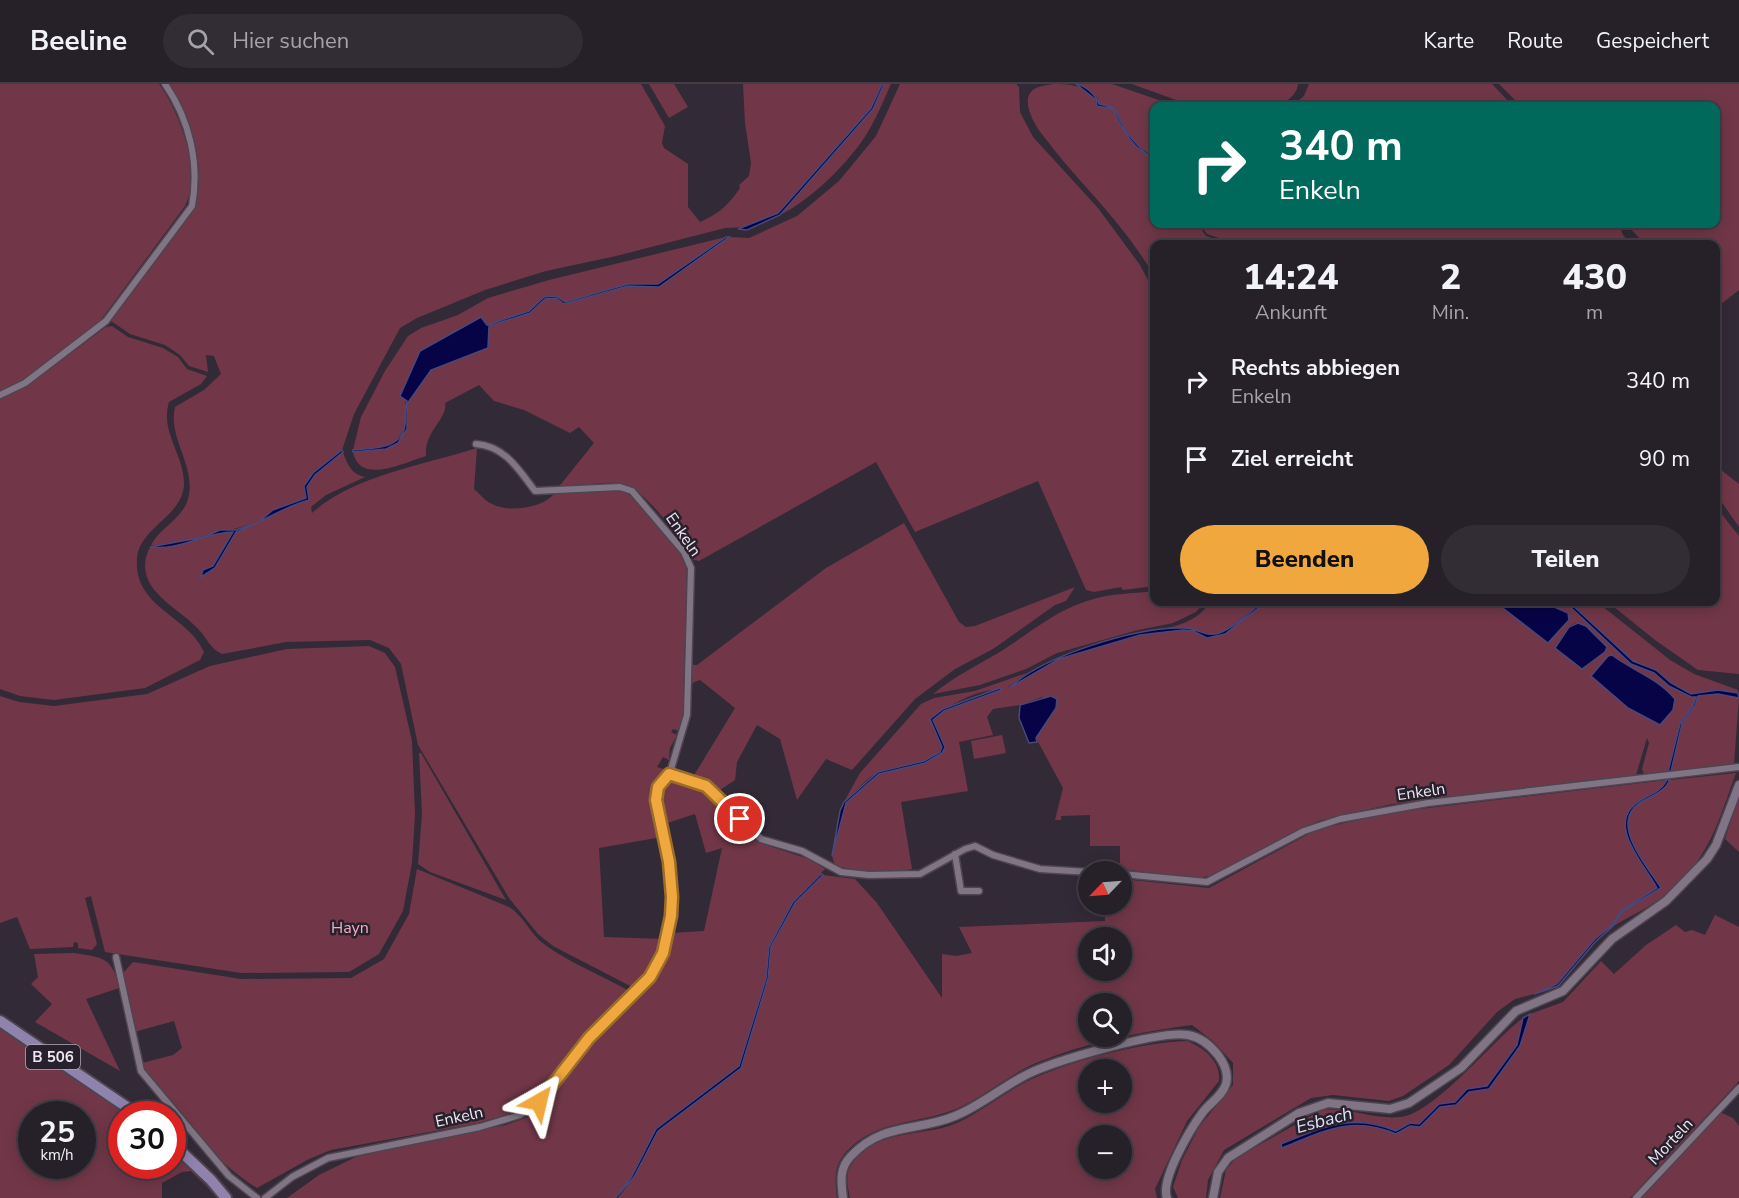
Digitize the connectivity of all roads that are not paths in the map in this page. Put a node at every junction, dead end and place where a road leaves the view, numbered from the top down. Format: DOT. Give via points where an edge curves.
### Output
graph roads {
  1 [pos="165,84"];
  2 [pos="0,395"];
  3 [pos="476,444"];
  4 [pos="1739,767"];
  5 [pos="669,774"];
  6 [pos="1739,785"];
  7 [pos="955,854"];
  8 [pos="1078,871"];
  9 [pos="1132,875"];
  10 [pos="979,891"];
  11 [pos="116,957"];
  12 [pos="0,1021"];
  13 [pos="1739,1088"];
  14 [pos="118,1101"];
  15 [pos="186,1156"];
  16 [pos="226,1198"];
  17 [pos="257,1198"];
  18 [pos="265,1198"];
  19 [pos="843,1198"];
  20 [pos="1167,1198"];
  21 [pos="1213,1198"];
  22 [pos="1636,1198"];
  1 -- 2 [label="street" via="188,128 194,165 192,206 106,321 25,383"];
  3 -- 5 [label="street, Enkeln" via="501,452 535,491 620,487 632,491 684,552 692,578 687,715"];
  4 -- 9 [label="street, Enkeln" via="1420,804 1340,819 1304,831 1207,882"];
  5 -- 7 [label="street" via="706,786 761,838 802,851 841,872 920,874"];
  5 -- 18 [label="street, Enkeln" via="658,787 656,800 672,897 663,953 650,977 589,1038 539,1102 520,1115 501,1121 328,1158 301,1171"];
  6 -- 21 [label="street" via="1707,859 1666,901 1617,934 1559,993 1516,1011 1461,1068 1409,1103 1390,1109 1328,1103 1292,1117 1228,1158 1218,1172"];
  7 -- 8 [label="street" via="977,846 1040,869"];
  7 -- 10 [label="street" via="961,891"];
  11 -- 17 [label="street" via="141,1071 229,1176"];
  12 -- 14 [label="main road, B 506"];
  13 -- 22 [label="street, Morteln"];
  15 -- 16 [label="main road"];
  19 -- 20 [label="street" via="841,1179 845,1162 875,1137 899,1127 957,1115 1047,1066 1150,1038 1183,1034 1211,1047 1224,1064 1227,1077 1225,1087 1197,1120 1178,1156 1165,1186"];
}
